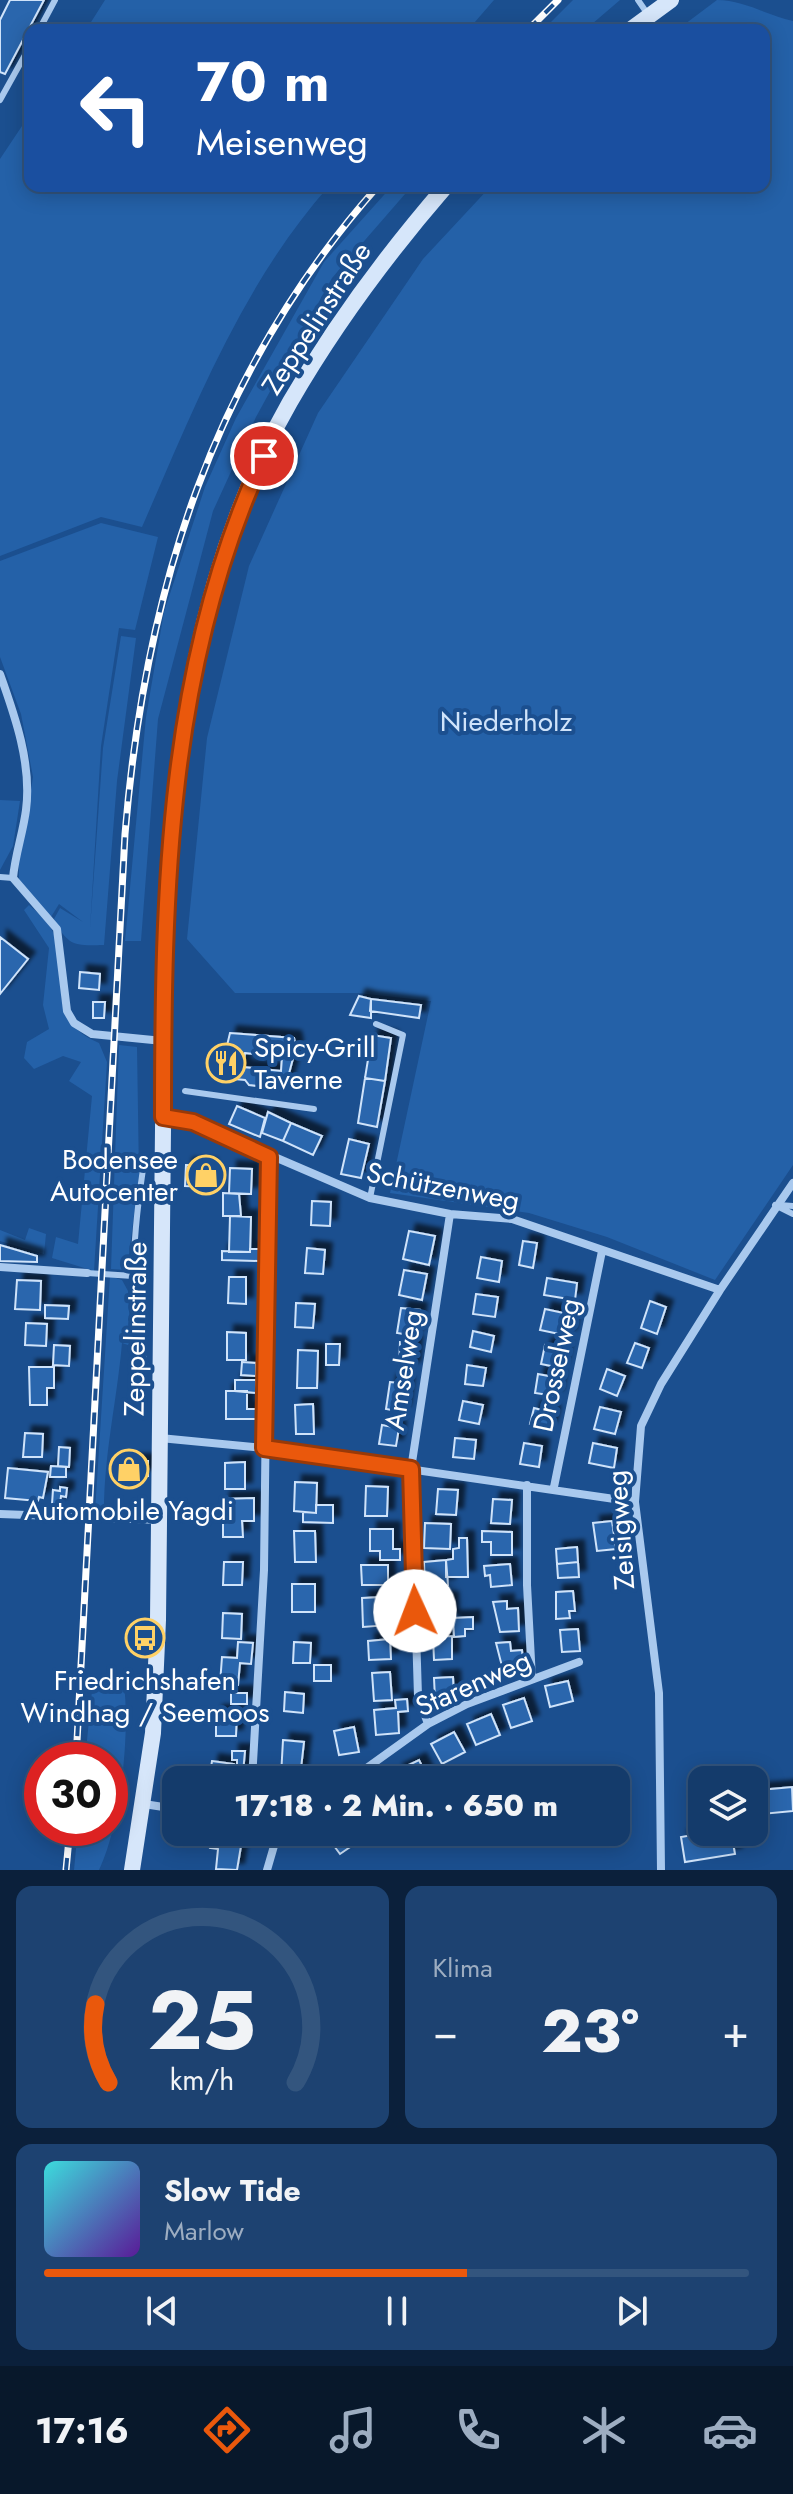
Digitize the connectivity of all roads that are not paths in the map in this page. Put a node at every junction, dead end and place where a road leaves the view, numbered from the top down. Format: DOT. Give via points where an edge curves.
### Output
graph roads {
  1 [pos="55,0"];
  2 [pos="638,0"];
  3 [pos="671,0"];
  4 [pos="649,16"];
  5 [pos="42,24"];
  6 [pos="638,24"];
  7 [pos="24,57"];
  8 [pos="0,82"];
  9 [pos="8,87"];
  10 [pos="0,100"];
  11 [pos="441,192"];
  12 [pos="0,674"];
  13 [pos="0,877"];
  14 [pos="13,878"];
  15 [pos="376,1024"];
  16 [pos="163,1041"];
  17 [pos="185,1091"];
  18 [pos="314,1109"];
  19 [pos="163,1117"];
  20 [pos="145,1156"];
  21 [pos="269,1157"];
  22 [pos="793,1183"];
  23 [pos="370,1198"];
  24 [pos="775,1205"];
  25 [pos="793,1206"];
  26 [pos="450,1214"];
  27 [pos="793,1214"];
  28 [pos="602,1251"];
  29 [pos="0,1267"];
  30 [pos="87,1273"];
  31 [pos="133,1276"];
  32 [pos="720,1290"];
  33 [pos="153,1367"];
  34 [pos="159,1438"];
  35 [pos="264,1448"];
  36 [pos="411,1469"];
  37 [pos="527,1485"];
  38 [pos="554,1487"];
  39 [pos="635,1502"];
  40 [pos="0,1514"];
  41 [pos="159,1520"];
  42 [pos="579,1662"];
  43 [pos="532,1679"];
  44 [pos="428,1724"];
  45 [pos="253,1766"];
  46 [pos="370,1766"];
  47 [pos="144,1804"];
  48 [pos="162,1807"];
  49 [pos="271,1846"];
  50 [pos="132,1870"];
  51 [pos="267,1870"];
  52 [pos="661,1870"];
  1 -- 5 [label="lane"];
  2 -- 4 [label="lane"];
  3 -- 4 [label="main road"];
  4 -- 6 [label="main road"];
  7 -- 9 [label="lane"];
  8 -- 9 [label="lane"];
  9 -- 10 [label="lane"];
  11 -- 16 [label="main road, Zeppelinstraße" via="393,248 289,404 221,562 179,748 167,891"];
  12 -- 14 [label="street" via="21,738 25,772 26,809"];
  13 -- 14 [label="lane"];
  14 -- 16 [label="street" via="57,929 67,1011 74,1023 92,1034"];
  15 -- 23 [label="lane" via="403,1035"];
  16 -- 19 [label="main road, Zeppelinstraße"];
  17 -- 18 [label="lane"];
  19 -- 21 [label="street, Schützenweg" via="193,1122"];
  19 -- 33 [label="main road, Zeppelinstraße"];
  20 -- 31 [label="lane"];
  21 -- 23 [label="street, Schützenweg"];
  21 -- 35 [label="street"];
  22 -- 24 [label="street, Zeisigweg"];
  23 -- 26 [label="street, Schützenweg"];
  24 -- 25 [label="lane"];
  24 -- 27 [label="lane"];
  24 -- 32 [label="street, Zeisigweg"];
  26 -- 28 [label="street, Schützenweg" via="512,1219"];
  26 -- 36 [label="street, Amselweg"];
  28 -- 32 [label="street, Schützenweg"];
  28 -- 38 [label="street, Drosselweg"];
  29 -- 30 [label="street"];
  30 -- 31 [label="lane"];
  31 -- 33 [label="lane" via="138,1338"];
  32 -- 39 [label="street, Zeisigweg" via="641,1426"];
  33 -- 34 [label="main road, Zeppelinstraße"];
  34 -- 35 [label="street"];
  34 -- 41 [label="main road, Zeppelinstraße"];
  35 -- 36 [label="street"];
  35 -- 45 [label="street" via="264,1570"];
  36 -- 37 [label="street"];
  36 -- 44 [label="street, Amselweg" via="418,1696"];
  37 -- 38 [label="street"];
  37 -- 43 [label="street"];
  38 -- 39 [label="street"];
  39 -- 52 [label="street, Zeisigweg" via="659,1693"];
  40 -- 41 [label="street"];
  41 -- 47 [label="main road, Zeppelinstraße" via="153,1733"];
  42 -- 43 [label="street, Starenweg"];
  43 -- 44 [label="street, Starenweg"];
  44 -- 46 [label="street, Starenweg"];
  47 -- 48 [label="street"];
  47 -- 50 [label="main road, Zeppelinstraße"];
  49 -- 51 [label="street"];
}
